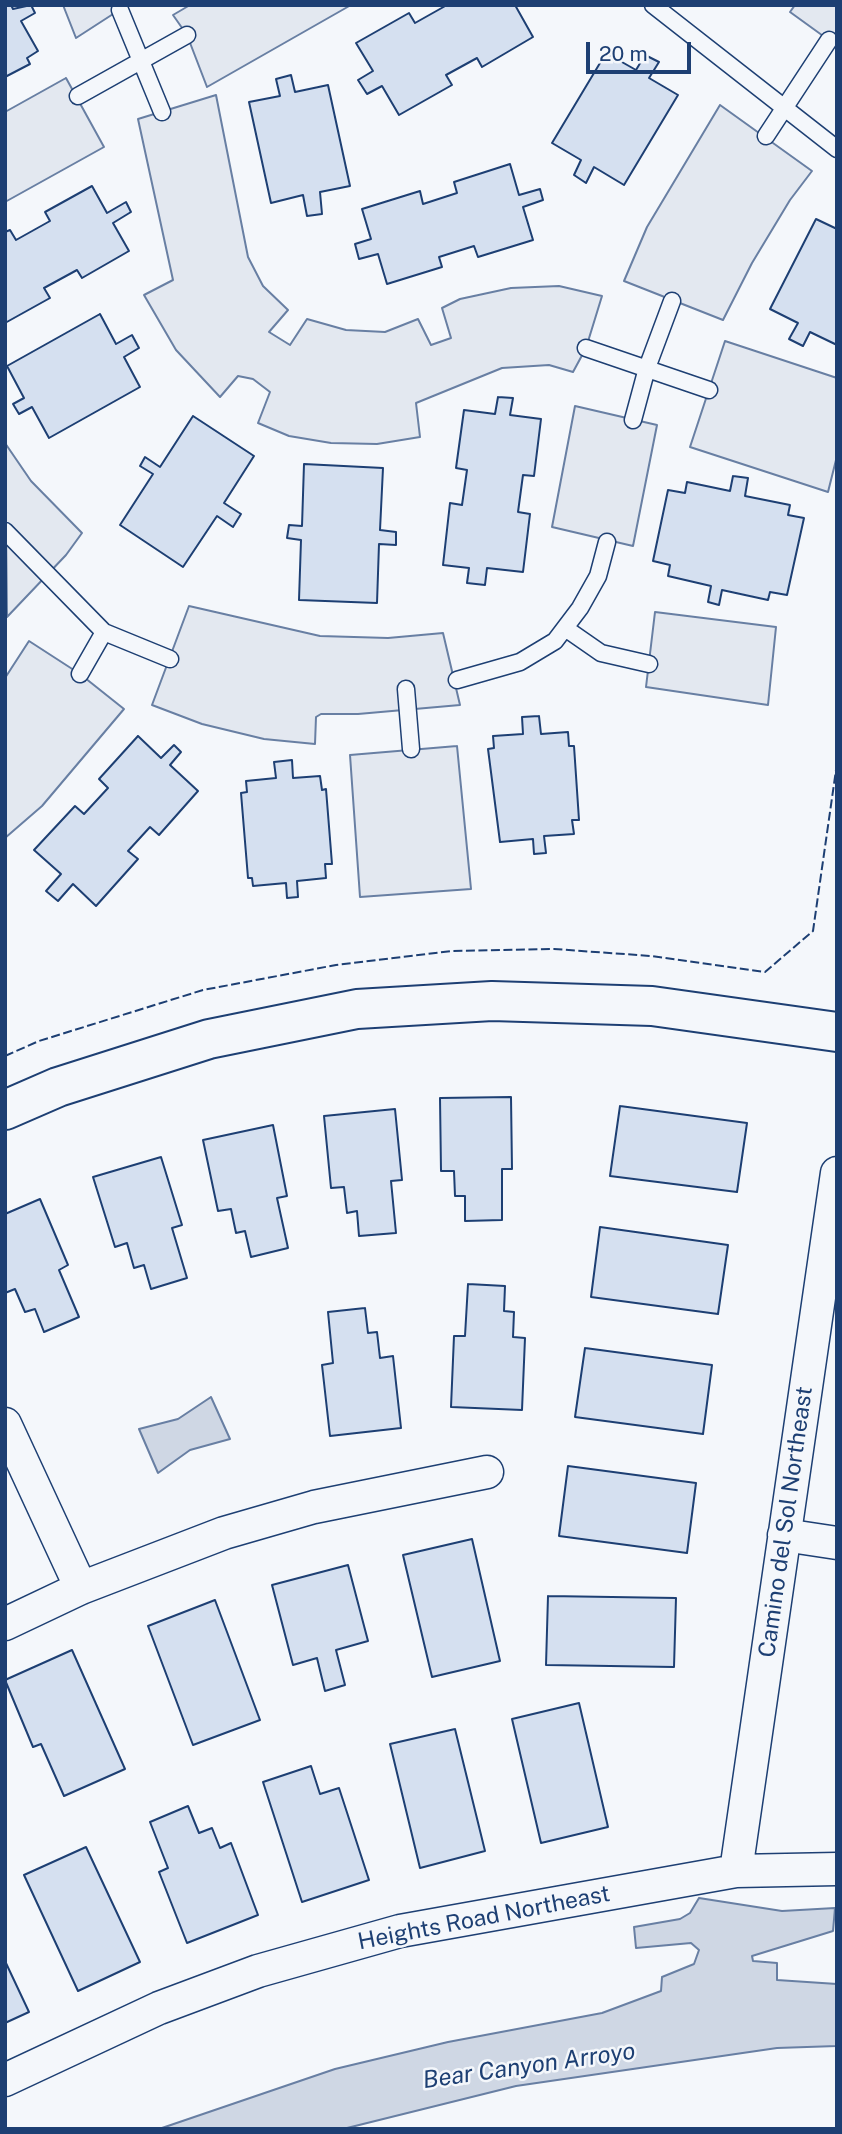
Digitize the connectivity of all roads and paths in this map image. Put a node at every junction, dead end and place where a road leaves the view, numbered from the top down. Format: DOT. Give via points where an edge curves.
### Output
graph roads {
  1 [pos="653,5"];
  2 [pos="120,10"];
  3 [pos="187,35"];
  4 [pos="829,40"];
  5 [pos="143,60"];
  6 [pos="78,96"];
  7 [pos="784,107"];
  8 [pos="162,112"];
  9 [pos="766,136"];
  10 [pos="837,149"];
  11 [pos="672,302"];
  12 [pos="586,348"];
  13 [pos="647,368"];
  14 [pos="709,390"];
  15 [pos="633,420"];
  16 [pos="5,531"];
  17 [pos="607,542"];
  18 [pos="565,628"];
  19 [pos="104,632"];
  20 [pos="170,659"];
  21 [pos="649,664"];
  22 [pos="80,674"];
  23 [pos="457,680"];
  24 [pos="407,689"];
  25 [pos="411,750"];
  26 [pos="837,1032"];
  27 [pos="5,1110"];
  28 [pos="837,1173"];
  29 [pos="828,1294"];
  30 [pos="5,1424"];
  31 [pos="487,1472"];
  32 [pos="785,1535"];
  33 [pos="837,1543"];
  34 [pos="81,1588"];
  35 [pos="5,1624"];
  36 [pos="837,1869"];
  37 [pos="736,1871"];
  38 [pos="5,2080"];
  1 -- 7 [label="lane"];
  2 -- 5 [label="lane"];
  3 -- 5 [label="lane"];
  4 -- 7 [label="lane"];
  5 -- 6 [label="lane"];
  5 -- 8 [label="lane"];
  7 -- 9 [label="lane"];
  7 -- 10 [label="lane"];
  11 -- 13 [label="lane"];
  12 -- 13 [label="lane"];
  13 -- 14 [label="lane"];
  13 -- 15 [label="lane"];
  16 -- 19 [label="lane"];
  17 -- 18 [label="lane" via="598,576"];
  18 -- 21 [label="lane" via="601,653"];
  18 -- 23 [label="lane" via="555,641 520,662"];
  19 -- 20 [label="lane"];
  19 -- 22 [label="lane"];
  24 -- 25 [label="lane"];
  26 -- 27 [label="street" via="652,1006 492,1001 357,1009 209,1039 58,1087"];
  28 -- 29 [label="street, Camino del Sol Northeast"];
  29 -- 32 [label="street, Camino del Sol Northeast"];
  30 -- 34 [label="street"];
  31 -- 34 [label="street" via="314,1507 225,1533"];
  32 -- 33 [label="street"];
  32 -- 37 [label="street, Camino del Sol Northeast"];
  34 -- 35 [label="street"];
  36 -- 37 [label="street, Heights Road Northeast"];
  37 -- 38 [label="street, Heights Road Northeast" via="400,1931 258,1971 159,2008"];
}
